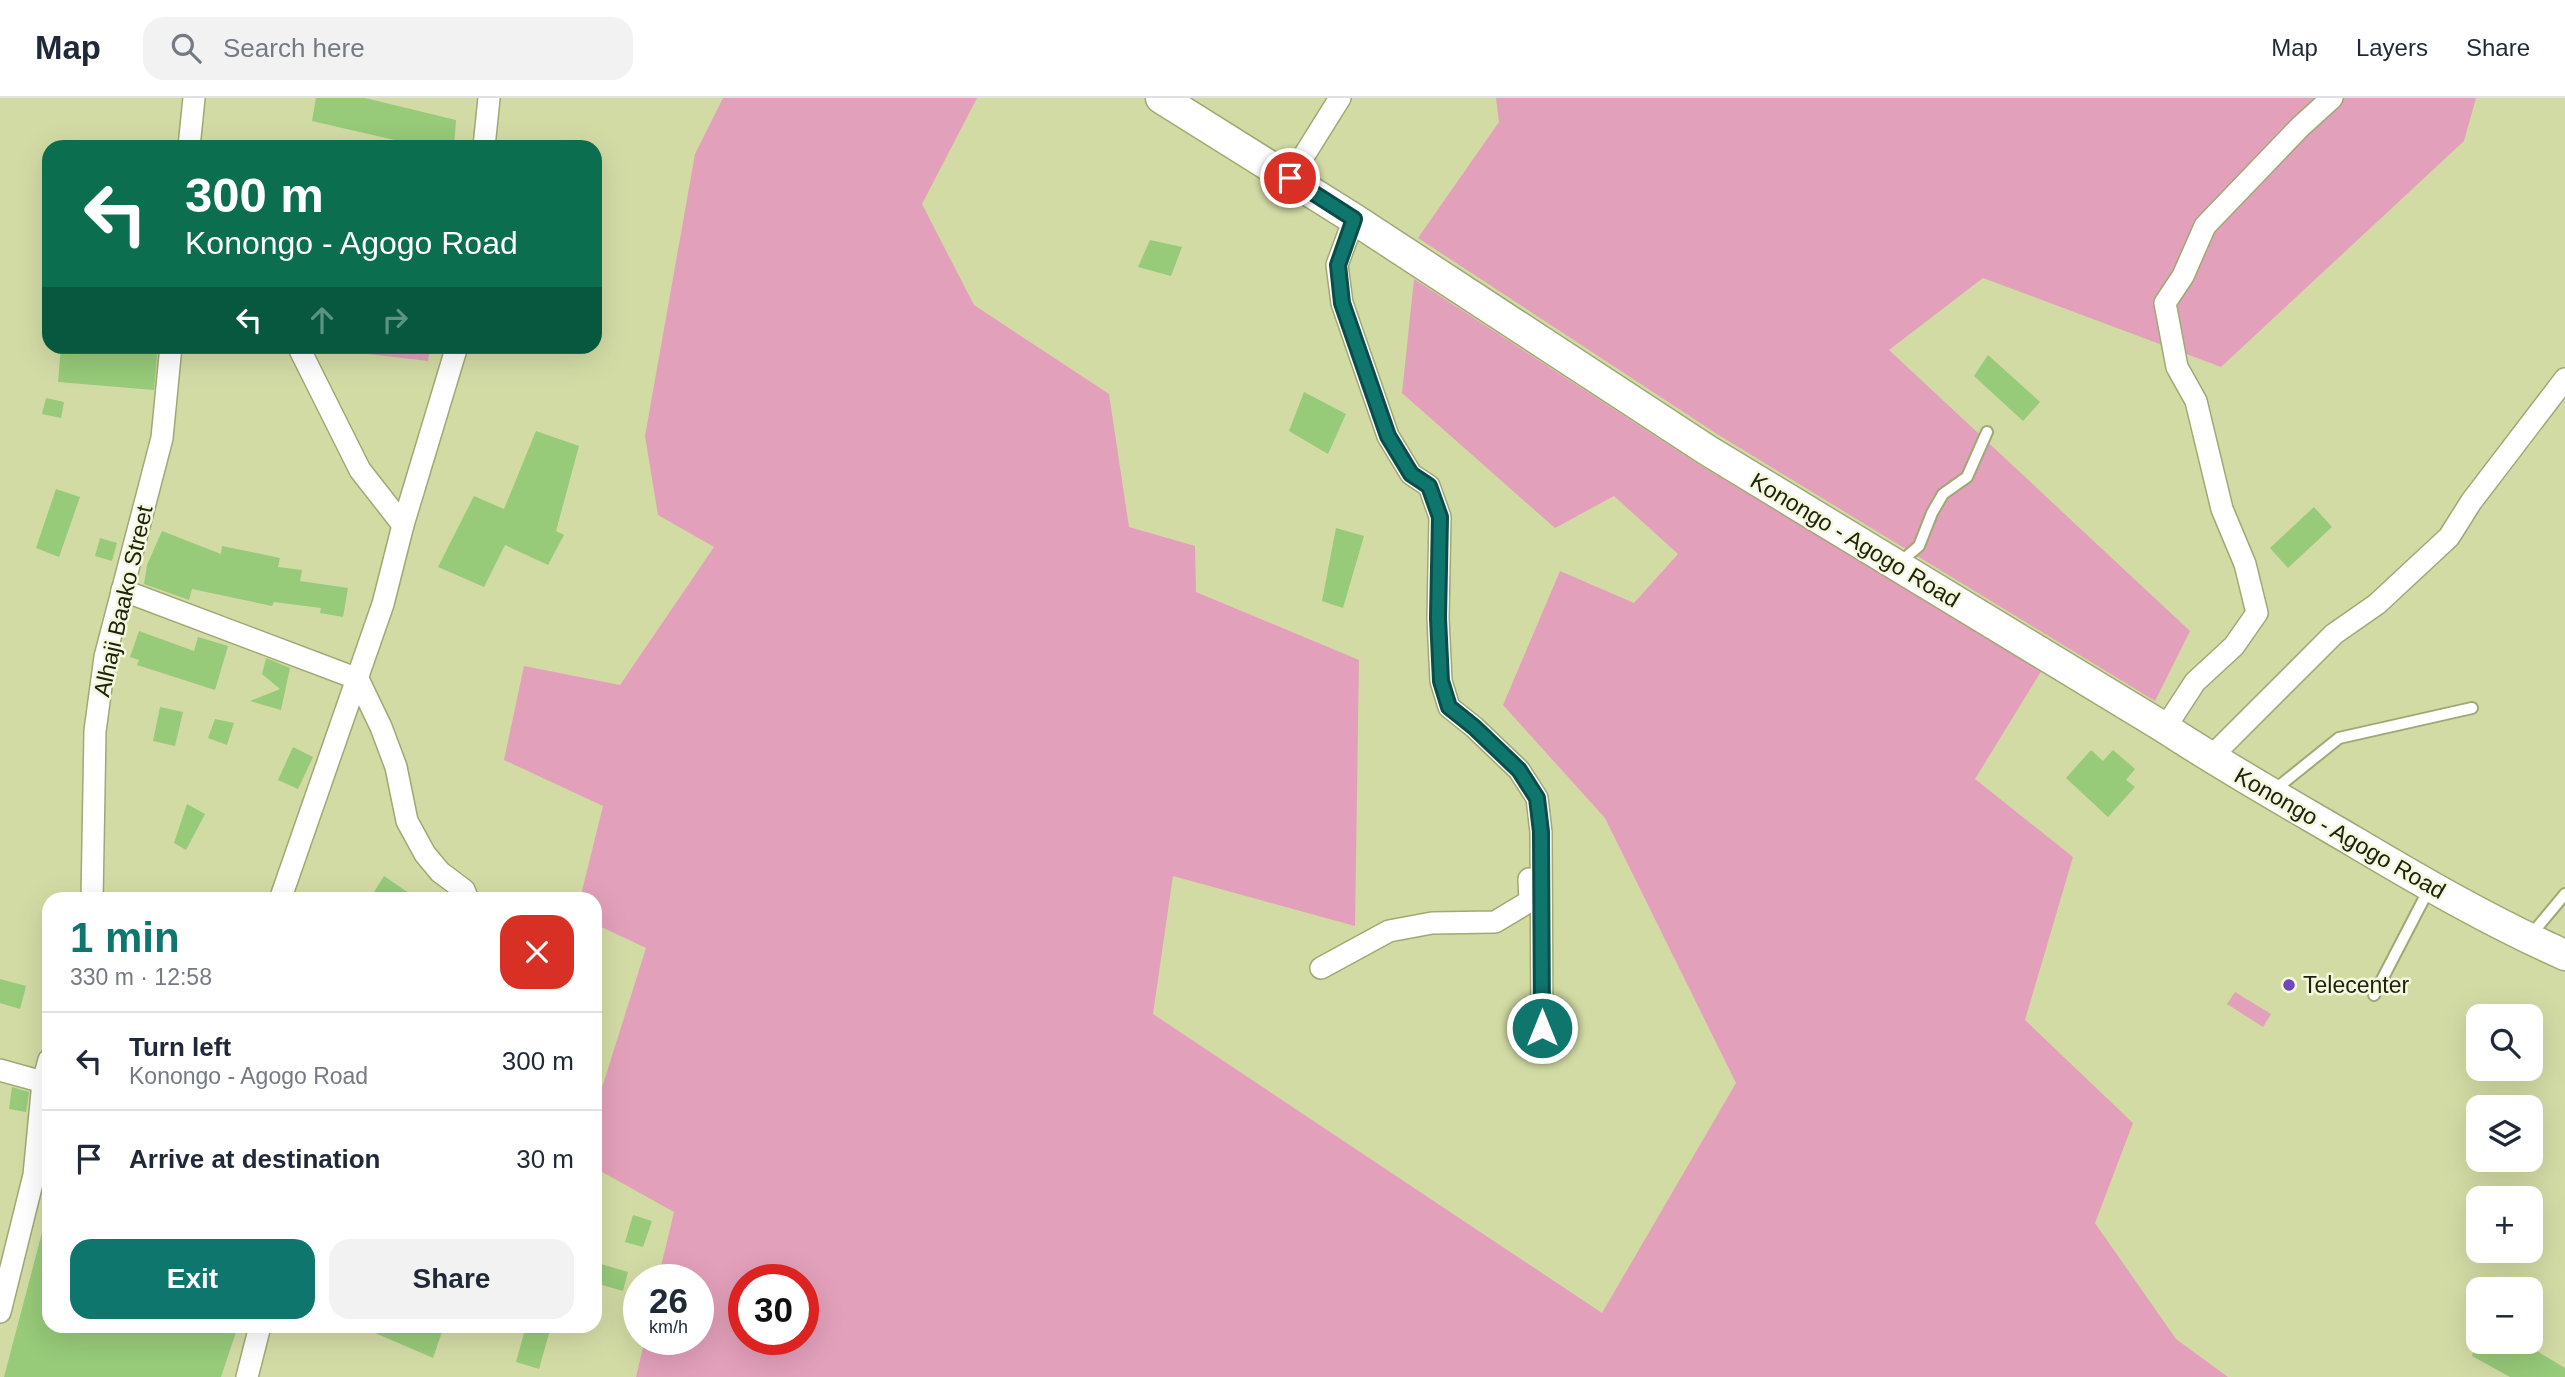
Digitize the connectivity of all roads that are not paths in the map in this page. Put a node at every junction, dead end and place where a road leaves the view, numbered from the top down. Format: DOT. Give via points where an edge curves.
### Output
graph roads {
  1 [pos="194,98"];
  2 [pos="489,98"];
  3 [pos="1161,98"];
  4 [pos="1340,98"];
  5 [pos="2332,98"];
  6 [pos="190,140"];
  7 [pos="485,140"];
  8 [pos="1290,178"];
  9 [pos="1354,219"];
  10 [pos="170,354"];
  11 [pos="303,354"];
  12 [pos="455,354"];
  13 [pos="2565,379"];
  14 [pos="1987,432"];
  15 [pos="403,525"];
  16 [pos="1896,566"];
  17 [pos="122,590"];
  18 [pos="358,679"];
  19 [pos="2472,708"];
  20 [pos="2165,728"];
  21 [pos="2210,758"];
  22 [pos="2271,793"];
  23 [pos="1529,804"];
  24 [pos="2430,886"];
  25 [pos="92,892"];
  26 [pos="283,892"];
  27 [pos="465,892"];
  28 [pos="2565,894"];
  29 [pos="2528,938"];
  30 [pos="2565,955"];
  31 [pos="1321,968"];
  32 [pos="2374,995"];
  33 [pos="1542,1028"];
  34 [pos="0,1070"];
  35 [pos="42,1082"];
  36 [pos="42,1092"];
  37 [pos="0,1312"];
  38 [pos="258,1333"];
  39 [pos="247,1377"];
  1 -- 6 [label="street"];
  2 -- 7 [label="street"];
  3 -- 8 [label="main road, Konongo - Agogo Road"];
  4 -- 8 [label="street"];
  5 -- 20 [label="street" via="2205,226 2183,276 2165,303 2177,367 2196,401 2222,509 2245,564 2257,613 2234,646 2195,682"];
  8 -- 9 [label="main road, Konongo - Agogo Road"];
  9 -- 16 [label="main road, Konongo - Agogo Road" via="1707,450"];
  9 -- 33 [label="street" via="1338,265 1342,303 1388,436 1411,474 1429,486 1440,517 1438,618 1441,681 1449,707 1519,770 1537,798"];
  10 -- 17 [label="street, Alhaji Baako Street" via="162,438"];
  11 -- 15 [label="street" via="360,470"];
  12 -- 15 [label="street"];
  13 -- 21 [label="street" via="2470,502 2449,537 2377,604 2334,634"];
  14 -- 16 [label="lane" via="1967,477 1943,494 1919,547"];
  15 -- 18 [label="street"];
  16 -- 20 [label="main road, Konongo - Agogo Road"];
  17 -- 18 [label="street"];
  17 -- 25 [label="street, Alhaji Baako Street" via="105,657 95,731"];
  18 -- 26 [label="street"];
  18 -- 27 [label="street" via="396,767 407,821 425,854"];
  19 -- 22 [label="lane" via="2339,738"];
  20 -- 21 [label="main road, Konongo - Agogo Road"];
  21 -- 22 [label="main road, Konongo - Agogo Road"];
  22 -- 24 [label="main road, Konongo - Agogo Road"];
  23 -- 31 [label="street" via="1530,901 1495,922 1432,923 1389,931"];
  24 -- 29 [label="main road, Konongo - Agogo Road"];
  24 -- 32 [label="lane"];
  28 -- 29 [label="lane"];
  29 -- 30 [label="main road, Konongo - Agogo Road"];
  34 -- 35 [label="street"];
  36 -- 37 [label="street" via="34,1175"];
  38 -- 39 [label="street"];
}
